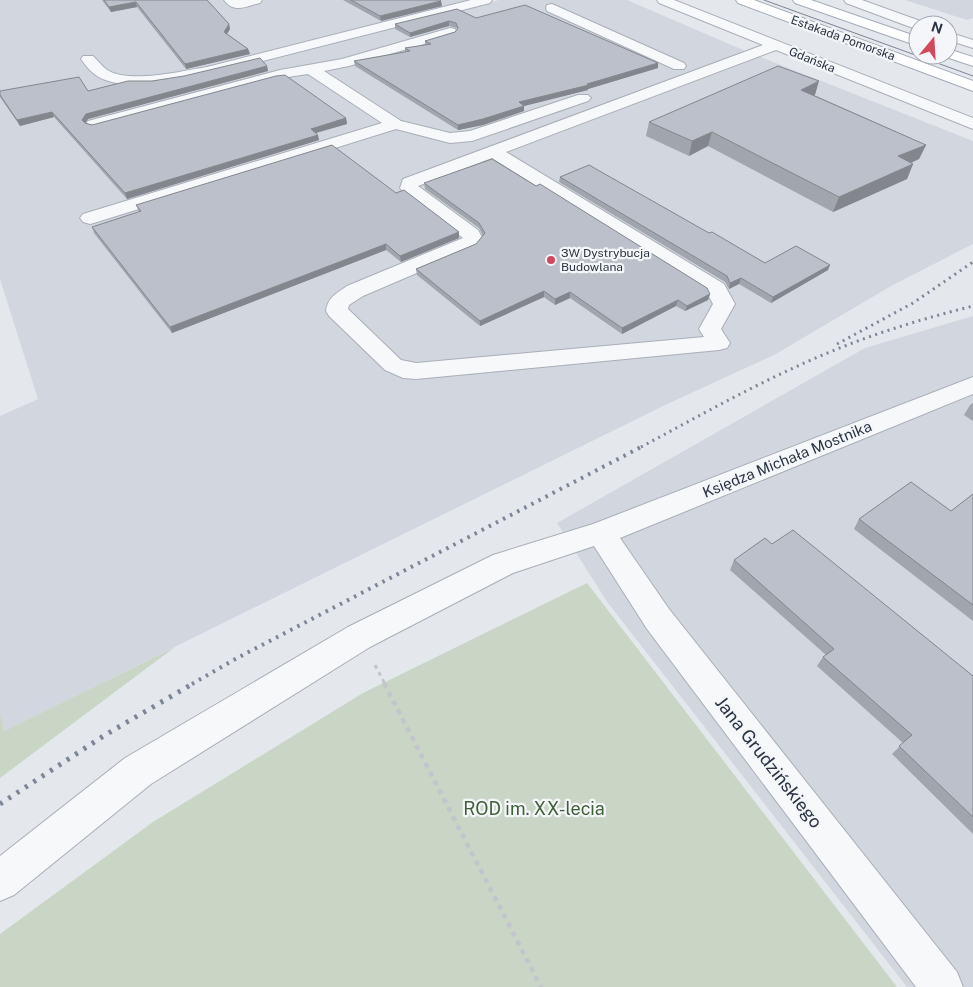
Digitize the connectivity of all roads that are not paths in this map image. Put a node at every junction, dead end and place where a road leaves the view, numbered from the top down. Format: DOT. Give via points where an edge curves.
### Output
graph roads {
  1 [pos="230,0"];
  2 [pos="256,0"];
  3 [pos="486,0"];
  4 [pos="663,0"];
  5 [pos="742,0"];
  6 [pos="799,0"];
  7 [pos="850,0"];
  8 [pos="568,3"];
  9 [pos="908,21"];
  10 [pos="450,32"];
  11 [pos="908,38"];
  12 [pos="958,39"];
  13 [pos="973,44"];
  14 [pos="776,46"];
  15 [pos="958,57"];
  16 [pos="88,59"];
  17 [pos="973,62"];
  18 [pos="312,69"];
  19 [pos="651,75"];
  20 [pos="973,86"];
  21 [pos="594,94"];
  22 [pos="969,119"];
  23 [pos="94,124"];
  24 [pos="395,124"];
  25 [pos="493,152"];
  26 [pos="90,218"];
  27 [pos="973,385"];
  28 [pos="601,533"];
  29 [pos="0,881"];
  30 [pos="942,987"];
  1 -- 2 [label="street" via="234,5"];
  3 -- 16 [label="street" via="207,71 123,80 102,73"];
  4 -- 14 [label="street, Gdańska"];
  5 -- 20 [label="main road, Estakada Pomorska"];
  6 -- 11 [label="main road, Estakada Pomorska"];
  7 -- 9 [label="street"];
  8 -- 19 [label="street" via="552,8 679,66"];
  10 -- 18 [label="street"];
  12 -- 13 [label="street"];
  14 -- 22 [label="street, Gdańska"];
  14 -- 25 [label="street"];
  15 -- 17 [label="main road"];
  18 -- 23 [label="street" via="280,74"];
  18 -- 24 [label="street"];
  21 -- 24 [label="street" via="472,136 450,138"];
  24 -- 26 [label="street"];
  25 -- 25 [label="street" via="716,289 724,304 710,329 719,343 416,371 393,365 337,311 338,302 468,244 473,239 471,234 409,188 408,183"];
  27 -- 28 [label="street, Księdza Michała Mostnika"];
  28 -- 29 [label="street, Księdza Michała Mostnika" via="503,564 359,637 138,771"];
  28 -- 30 [label="street, Jana Grudzińskiego" via="658,619"];
}
